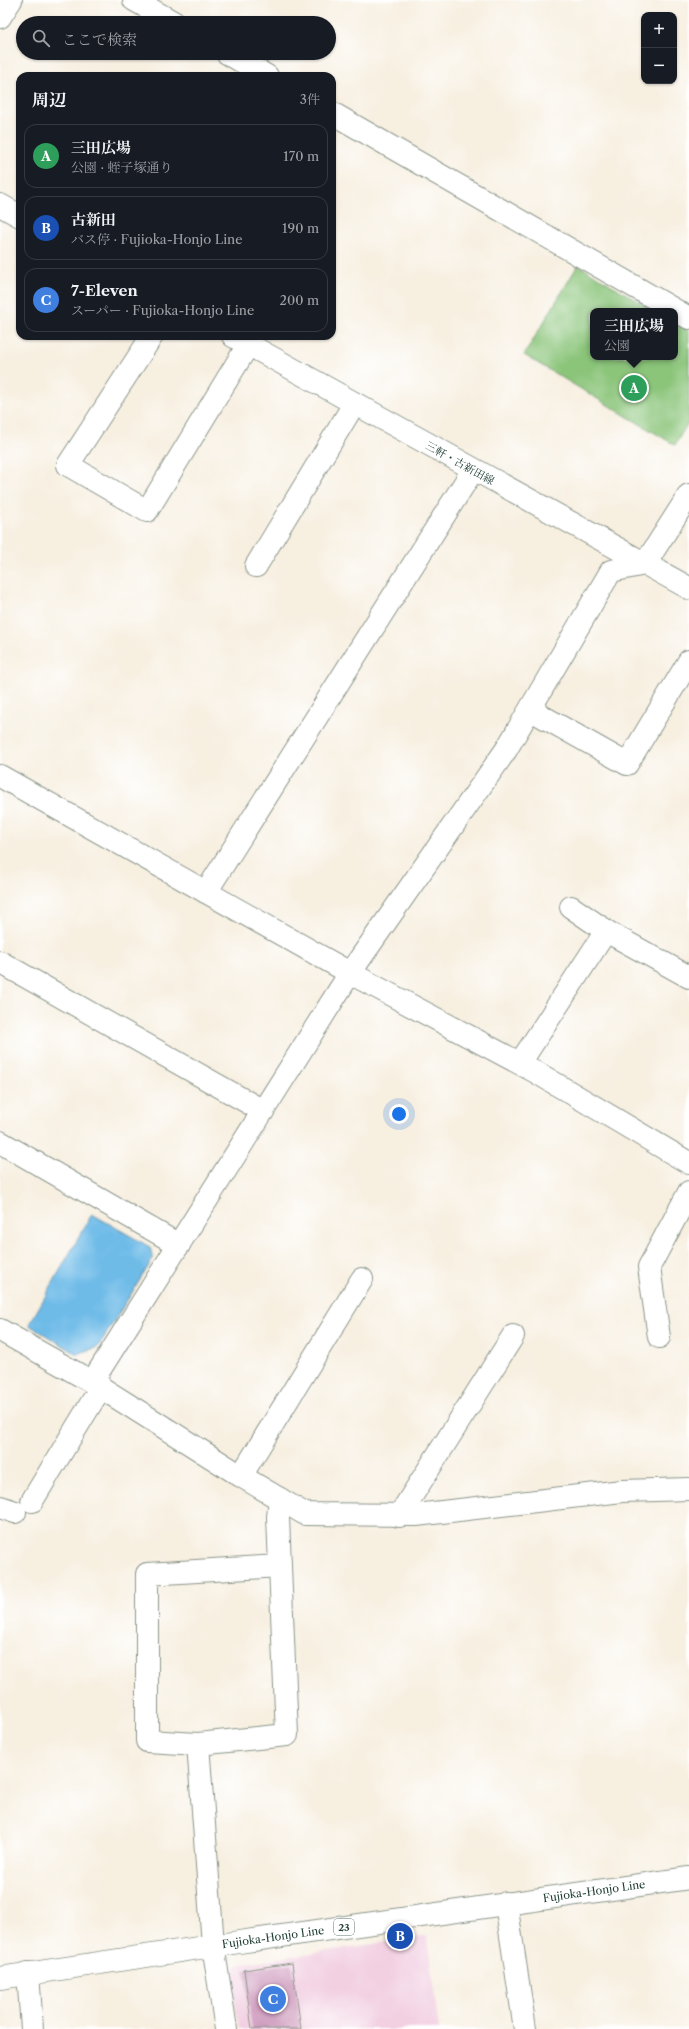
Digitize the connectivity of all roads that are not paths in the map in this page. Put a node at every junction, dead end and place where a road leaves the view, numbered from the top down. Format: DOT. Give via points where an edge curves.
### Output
graph roads {
  1 [pos="134,0"];
  2 [pos="162,16"];
  3 [pos="239,60"];
  4 [pos="260,72"];
  5 [pos="336,115"];
  6 [pos="0,205"];
  7 [pos="16,214"];
  8 [pos="672,308"];
  9 [pos="678,312"];
  10 [pos="689,318"];
  11 [pos="149,340"];
  12 [pos="241,341"];
  13 [pos="354,404"];
  14 [pos="473,470"];
  15 [pos="689,495"];
  16 [pos="645,564"];
  17 [pos="256,566"];
  18 [pos="689,588"];
  19 [pos="689,661"];
  20 [pos="531,710"];
  21 [pos="0,776"];
  22 [pos="206,892"];
  23 [pos="571,907"];
  24 [pos="606,931"];
  25 [pos="0,962"];
  26 [pos="350,973"];
  27 [pos="689,976"];
  28 [pos="520,1063"];
  29 [pos="263,1111"];
  30 [pos="0,1142"];
  31 [pos="689,1162"];
  32 [pos="689,1192"];
  33 [pos="179,1245"];
  34 [pos="362,1279"];
  35 [pos="0,1330"];
  36 [pos="513,1336"];
  37 [pos="659,1337"];
  38 [pos="97,1384"];
  39 [pos="241,1476"];
  40 [pos="689,1489"];
  41 [pos="280,1499"];
  42 [pos="16,1507"];
  43 [pos="399,1516"];
  44 [pos="280,1566"];
  45 [pos="198,1744"];
  46 [pos="689,1878"];
  47 [pos="506,1903"];
  48 [pos="214,1946"];
  49 [pos="28,1973"];
  50 [pos="0,1978"];
  51 [pos="32,2029"];
  52 [pos="226,2029"];
  53 [pos="526,2029"];
  1 -- 2 [label="street"];
  3 -- 4 [label="street"];
  5 -- 8 [label="street"];
  6 -- 7 [label="street"];
  9 -- 10 [label="street"];
  11 -- 12 [label="street" via="68,466 147,511"];
  12 -- 13 [label="street, 三軒・古新田線"];
  13 -- 14 [label="street, 三軒・古新田線"];
  13 -- 17 [label="street"];
  14 -- 16 [label="street, 三軒・古新田線"];
  14 -- 22 [label="street"];
  15 -- 16 [label="street"];
  16 -- 18 [label="street, 三軒・古新田線"];
  16 -- 20 [label="street" via="611,571"];
  19 -- 20 [label="street" via="627,764"];
  20 -- 26 [label="street" via="506,750"];
  21 -- 22 [label="street"];
  22 -- 26 [label="street"];
  23 -- 24 [label="street"];
  24 -- 27 [label="street"];
  24 -- 28 [label="street"];
  25 -- 29 [label="street"];
  26 -- 28 [label="street"];
  26 -- 29 [label="street"];
  28 -- 31 [label="street"];
  29 -- 33 [label="street"];
  30 -- 33 [label="street"];
  32 -- 37 [label="street" via="649,1267"];
  33 -- 38 [label="street"];
  34 -- 39 [label="street"];
  35 -- 38 [label="street"];
  36 -- 43 [label="street"];
  38 -- 39 [label="street"];
  38 -- 42 [label="street"];
  39 -- 41 [label="street"];
  40 -- 43 [label="street" via="622,1491"];
  41 -- 43 [label="street" via="306,1514"];
  41 -- 44 [label="street"];
  44 -- 45 [label="street" via="287,1735"];
  44 -- 45 [label="street" via="147,1574 147,1741"];
  45 -- 48 [label="street"];
  46 -- 47 [label="street, Fujioka-Honjo Line / 23"];
  47 -- 48 [label="street, Fujioka-Honjo Line / 23"];
  47 -- 53 [label="street"];
  48 -- 49 [label="street, Fujioka-Honjo Line / 23"];
  48 -- 52 [label="street"];
  49 -- 50 [label="street, Fujioka-Honjo Line / 23"];
  49 -- 51 [label="street"];
}
